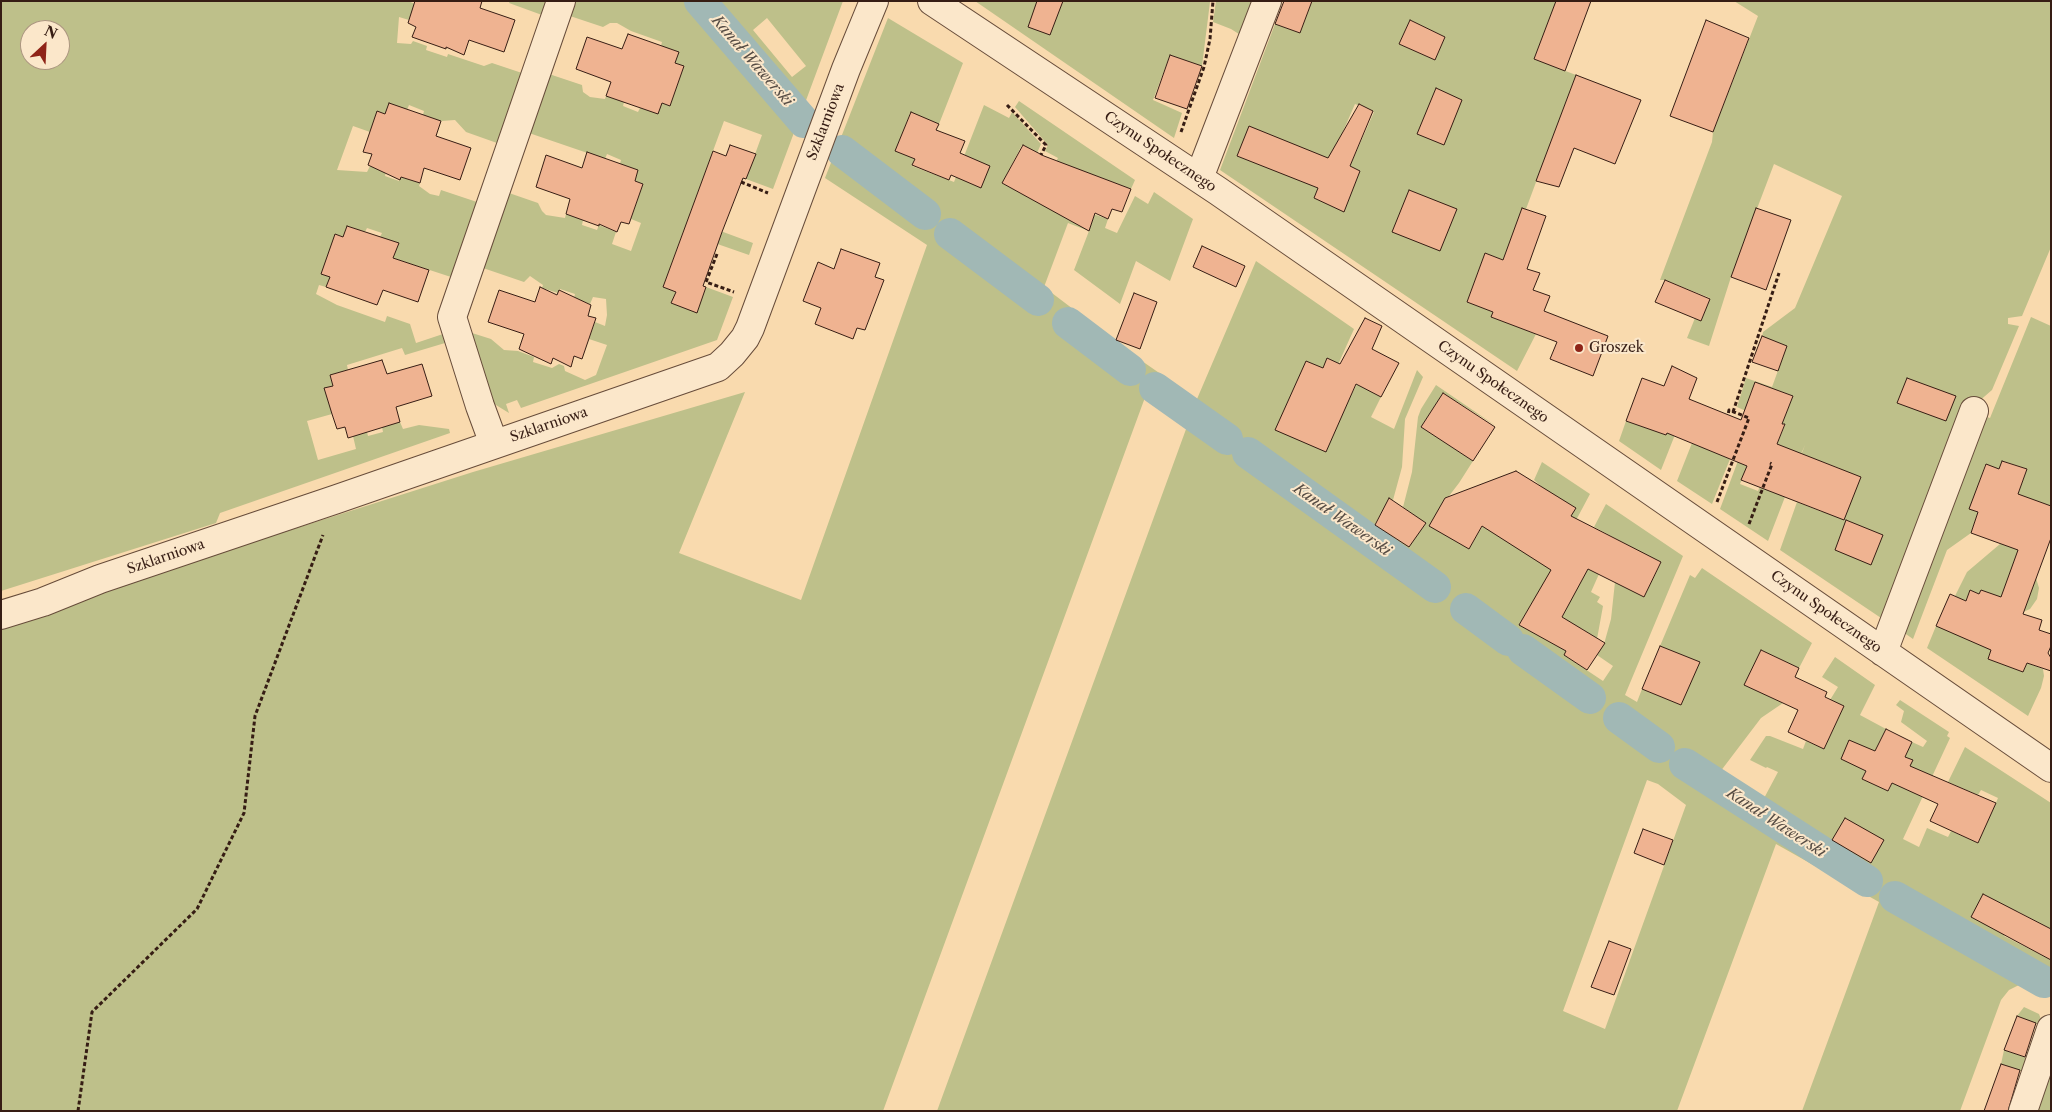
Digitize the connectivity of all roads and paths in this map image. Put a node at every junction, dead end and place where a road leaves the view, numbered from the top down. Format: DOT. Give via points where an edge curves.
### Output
graph roads {
  1 [pos="561,1"];
  2 [pos="874,1"];
  3 [pos="932,1"];
  4 [pos="1213,1"];
  5 [pos="1267,1"];
  6 [pos="962,10"];
  7 [pos="1007,105"];
  8 [pos="1180,133"];
  9 [pos="1041,155"];
  10 [pos="1200,178"];
  11 [pos="741,182"];
  12 [pos="771,194"];
  13 [pos="717,254"];
  14 [pos="1779,273"];
  15 [pos="735,293"];
  16 [pos="1974,411"];
  17 [pos="1733,412"];
  18 [pos="1728,414"];
  19 [pos="494,444"];
  20 [pos="1770,463"];
  21 [pos="337,499"];
  22 [pos="1715,506"];
  23 [pos="1747,528"];
  24 [pos="1,615"];
  25 [pos="1883,652"];
  26 [pos="2051,768"];
  27 [pos="2051,1029"];
  28 [pos="78,1111"];
  29 [pos="2023,1111"];
  1 -- 19 [label="street" via="452,317"];
  2 -- 19 [label="street, Szklarniowa" via="750,328 732,354 712,371"];
  3 -- 6 [label="street, Czynu Społecznego"];
  4 -- 8 [label="path" via="1204,67"];
  5 -- 10 [label="street"];
  6 -- 10 [label="street, Czynu Społecznego"];
  7 -- 9 [label="path" via="1046,145"];
  10 -- 25 [label="street, Czynu Społecznego"];
  11 -- 12 [label="path"];
  13 -- 15 [label="path" via="706,282"];
  14 -- 17 [label="path"];
  16 -- 25 [label="street"];
  17 -- 18 [label="path" via="1730,410"];
  17 -- 22 [label="path" via="1750,418"];
  19 -- 21 [label="street, Szklarniowa"];
  20 -- 23 [label="path"];
  21 -- 24 [label="street, Szklarniowa" via="100,578 43,602"];
  21 -- 28 [label="path" via="255,716 244,813 197,909 92,1012"];
  25 -- 26 [label="street, Czynu Społecznego"];
  27 -- 29 [label="street"];
}
